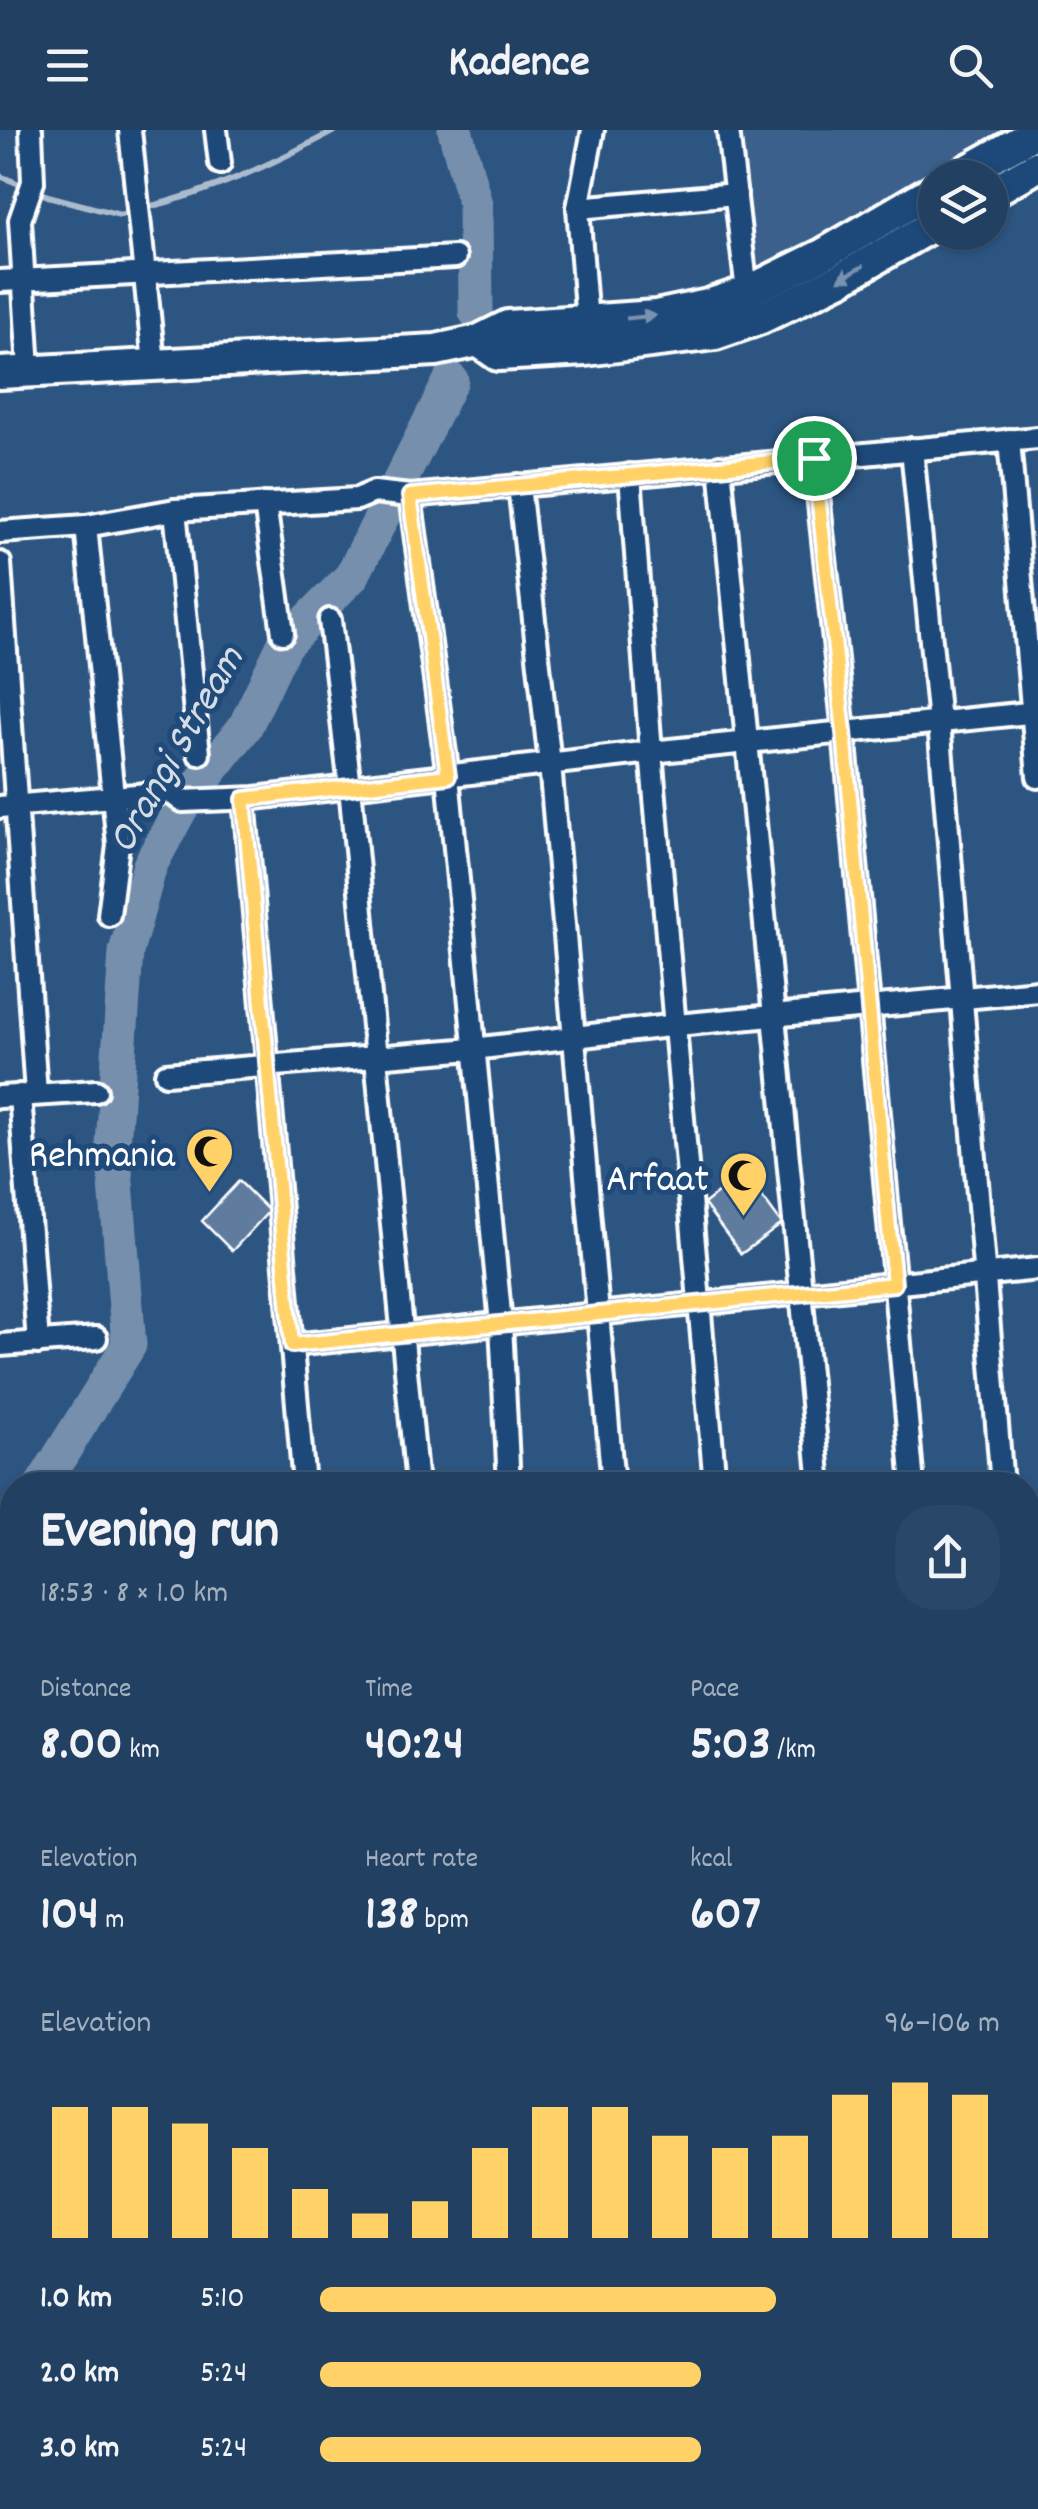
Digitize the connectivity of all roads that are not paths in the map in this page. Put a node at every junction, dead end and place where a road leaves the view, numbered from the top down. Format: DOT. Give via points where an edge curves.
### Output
graph roads {
  1 [pos="32,130"];
  2 [pos="130,130"];
  3 [pos="216,130"];
  4 [pos="593,130"];
  5 [pos="728,130"];
  6 [pos="1038,131"];
  7 [pos="986,160"];
  8 [pos="220,163"];
  9 [pos="1038,166"];
  10 [pos="1008,182"];
  11 [pos="736,194"];
  12 [pos="918,199"];
  13 [pos="578,208"];
  14 [pos="918,234"];
  15 [pos="455,257"];
  16 [pos="144,271"];
  17 [pos="24,279"];
  18 [pos="0,281"];
  19 [pos="747,292"];
  20 [pos="586,322"];
  21 [pos="478,341"];
  22 [pos="154,363"];
  23 [pos="14,372"];
  24 [pos="1038,438"];
  25 [pos="1009,440"];
  26 [pos="912,449"];
  27 [pos="814,458"];
  28 [pos="720,466"];
  29 [pos="630,475"];
  30 [pos="519,484"];
  31 [pos="410,496"];
  32 [pos="265,504"];
  33 [pos="175,510"];
  34 [pos="86,526"];
  35 [pos="0,532"];
  36 [pos="0,563"];
  37 [pos="330,620"];
  38 [pos="283,633"];
  39 [pos="1035,712"];
  40 [pos="939,722"];
  41 [pos="844,732"];
  42 [pos="749,742"];
  43 [pos="650,752"];
  44 [pos="199,754"];
  45 [pos="550,764"];
  46 [pos="448,776"];
  47 [pos="1038,777"];
  48 [pos="350,787"];
  49 [pos="114,797"];
  50 [pos="250,798"];
  51 [pos="7,806"];
  52 [pos="109,915"];
  53 [pos="1038,991"];
  54 [pos="962,998"];
  55 [pos="870,1007"];
  56 [pos="775,1016"];
  57 [pos="677,1025"];
  58 [pos="574,1037"];
  59 [pos="473,1049"];
  60 [pos="376,1057"];
  61 [pos="266,1066"];
  62 [pos="166,1074"];
  63 [pos="96,1090"];
  64 [pos="19,1095"];
  65 [pos="1038,1269"];
  66 [pos="985,1274"];
  67 [pos="894,1284"];
  68 [pos="802,1293"];
  69 [pos="700,1303"];
  70 [pos="596,1314"];
  71 [pos="502,1324"];
  72 [pos="402,1334"];
  73 [pos="96,1338"];
  74 [pos="38,1342"];
  75 [pos="0,1345"];
  76 [pos="292,1345"];
  77 [pos="303,1472"];
  78 [pos="415,1472"];
  79 [pos="508,1472"];
  80 [pos="611,1472"];
  81 [pos="715,1472"];
  82 [pos="819,1472"];
  83 [pos="912,1472"];
  84 [pos="1001,1472"];
  1 -- 17 [label="street" via="30,189 20,220"];
  2 -- 16 [label="street"];
  3 -- 8 [label="street"];
  4 -- 13 [label="street"];
  5 -- 11 [label="street"];
  6 -- 7 [label="main road"];
  9 -- 10 [label="main road"];
  11 -- 13 [label="street"];
  11 -- 19 [label="street"];
  12 -- 19 [label="main road"];
  13 -- 20 [label="street"];
  14 -- 21 [label="main road, one-way" via="839,280 715,334 498,356"];
  15 -- 16 [label="street"];
  16 -- 17 [label="street"];
  16 -- 22 [label="street"];
  17 -- 18 [label="street"];
  17 -- 23 [label="street"];
  20 -- 19 [label="main road, one-way" via="656,316"];
  20 -- 21 [label="main road" via="508,326"];
  21 -- 22 [label="main road" via="436,350"];
  22 -- 23 [label="main road"];
  24 -- 25 [label="street"];
  25 -- 26 [label="street"];
  25 -- 39 [label="street"];
  26 -- 27 [label="street"];
  26 -- 40 [label="street"];
  27 -- 28 [label="street"];
  27 -- 41 [label="street"];
  28 -- 29 [label="street"];
  28 -- 42 [label="street"];
  29 -- 30 [label="street"];
  29 -- 43 [label="street"];
  30 -- 31 [label="street"];
  30 -- 45 [label="street"];
  31 -- 32 [label="street" via="374,492"];
  31 -- 46 [label="street"];
  32 -- 33 [label="street"];
  32 -- 38 [label="street"];
  33 -- 34 [label="street"];
  33 -- 44 [label="street"];
  34 -- 35 [label="street"];
  34 -- 49 [label="street"];
  36 -- 51 [label="street"];
  37 -- 48 [label="street"];
  39 -- 40 [label="street"];
  39 -- 47 [label="street"];
  40 -- 41 [label="street"];
  40 -- 54 [label="street"];
  41 -- 42 [label="street"];
  41 -- 55 [label="street"];
  42 -- 43 [label="street"];
  42 -- 56 [label="street"];
  43 -- 45 [label="street"];
  43 -- 57 [label="street"];
  45 -- 46 [label="street"];
  45 -- 58 [label="street"];
  46 -- 48 [label="street"];
  46 -- 59 [label="street"];
  48 -- 50 [label="street"];
  48 -- 60 [label="street"];
  49 -- 50 [label="street" via="170,792 182,800"];
  49 -- 51 [label="street"];
  49 -- 52 [label="street" via="118,846"];
  50 -- 61 [label="street"];
  51 -- 64 [label="street"];
  53 -- 54 [label="street"];
  54 -- 55 [label="street"];
  54 -- 66 [label="street"];
  55 -- 56 [label="street"];
  55 -- 67 [label="street"];
  56 -- 57 [label="street"];
  56 -- 68 [label="street"];
  57 -- 58 [label="street"];
  57 -- 69 [label="street"];
  58 -- 59 [label="street"];
  58 -- 70 [label="street"];
  59 -- 60 [label="street"];
  59 -- 71 [label="street"];
  60 -- 61 [label="street"];
  60 -- 72 [label="street"];
  61 -- 62 [label="street"];
  61 -- 76 [label="street"];
  63 -- 64 [label="street"];
  64 -- 74 [label="street"];
  65 -- 66 [label="street"];
  66 -- 67 [label="street"];
  66 -- 84 [label="street"];
  67 -- 68 [label="street"];
  67 -- 83 [label="street"];
  68 -- 69 [label="street"];
  68 -- 82 [label="street"];
  69 -- 70 [label="street"];
  69 -- 81 [label="street"];
  70 -- 71 [label="street"];
  70 -- 80 [label="street"];
  71 -- 72 [label="street"];
  71 -- 79 [label="street"];
  72 -- 76 [label="street"];
  72 -- 78 [label="street"];
  73 -- 74 [label="street"];
  74 -- 75 [label="street"];
  76 -- 77 [label="street"];
}
